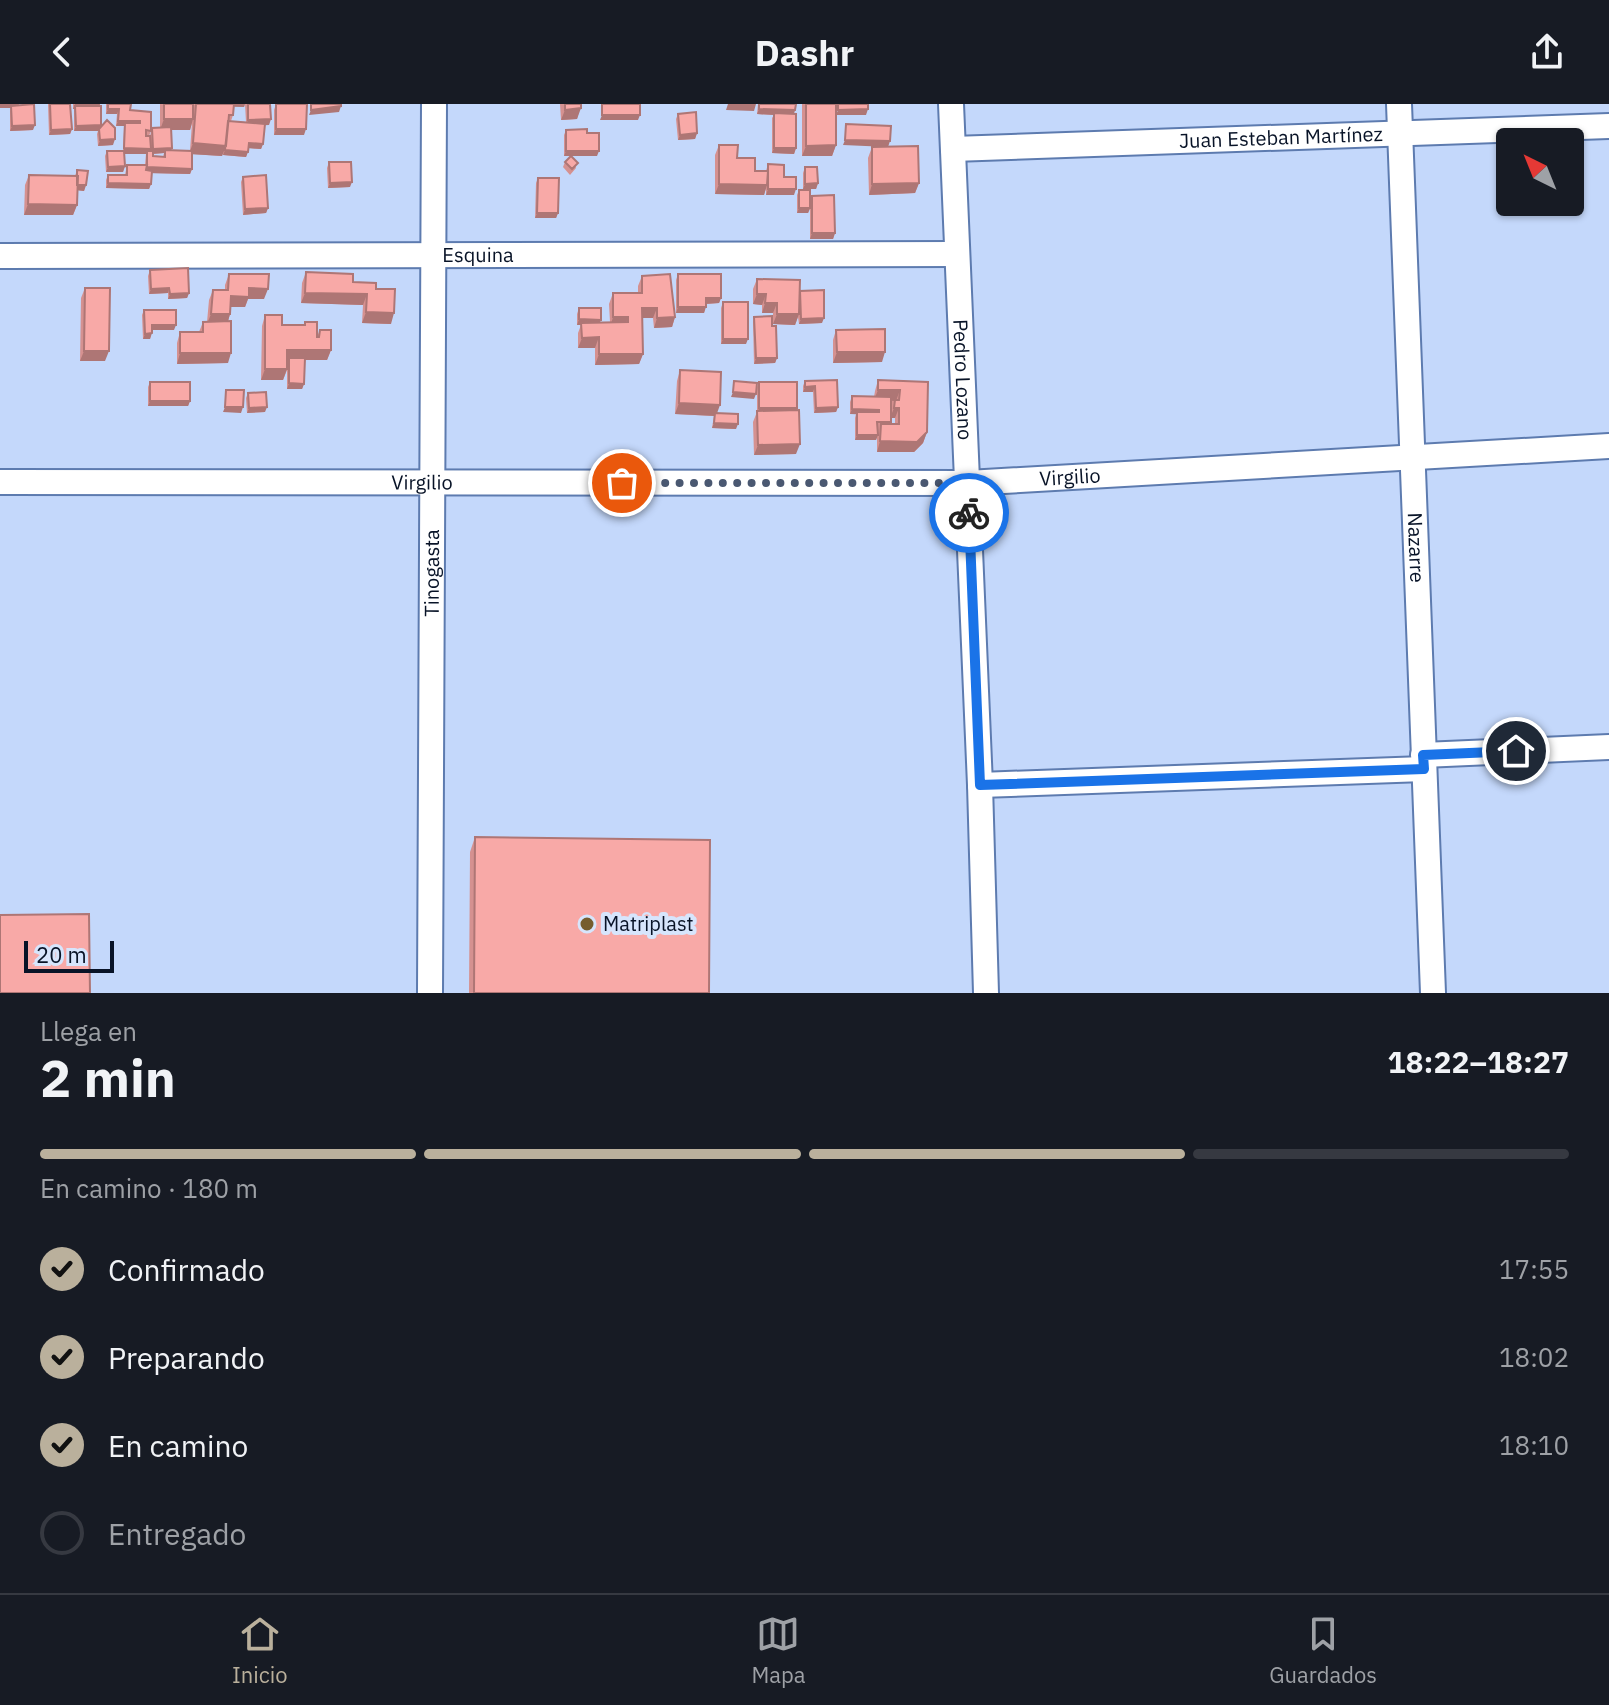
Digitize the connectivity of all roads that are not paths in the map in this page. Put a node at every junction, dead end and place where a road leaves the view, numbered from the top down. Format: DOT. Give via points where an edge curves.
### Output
graph roads {
  1 [pos="434,104"];
  2 [pos="951,104"];
  3 [pos="1399,104"];
  4 [pos="1609,126"];
  5 [pos="1400,134"];
  6 [pos="953,149"];
  7 [pos="956,254"];
  8 [pos="0,256"];
  9 [pos="434,257"];
  10 [pos="1609,446"];
  11 [pos="1413,458"];
  12 [pos="0,482"];
  13 [pos="433,483"];
  14 [pos="968,483"];
  15 [pos="1609,747"];
  16 [pos="1424,762"];
  17 [pos="980,785"];
  18 [pos="430,993"];
  19 [pos="986,993"];
  20 [pos="1433,993"];
  1 -- 9 [label="street, Tinogasta"];
  2 -- 6 [label="street, Pedro Lozano"];
  3 -- 5 [label="street, Nazarre"];
  4 -- 5 [label="street, Juan Esteban Martínez"];
  5 -- 6 [label="street, Juan Esteban Martínez"];
  5 -- 11 [label="street, Nazarre"];
  6 -- 7 [label="street, Pedro Lozano"];
  7 -- 9 [label="street, Esquina"];
  7 -- 14 [label="street, Pedro Lozano"];
  8 -- 9 [label="street, Esquina"];
  9 -- 13 [label="street, Tinogasta"];
  10 -- 11 [label="street, Virgilio"];
  11 -- 14 [label="street, Virgilio"];
  11 -- 16 [label="street, Nazarre"];
  12 -- 13 [label="street, Virgilio"];
  13 -- 14 [label="street, Virgilio"];
  13 -- 18 [label="street, Tinogasta"];
  14 -- 17 [label="street, Pedro Lozano"];
  15 -- 16 [label="street"];
  16 -- 17 [label="street"];
  16 -- 20 [label="street, Nazarre"];
  17 -- 19 [label="street, Pedro Lozano"];
}
